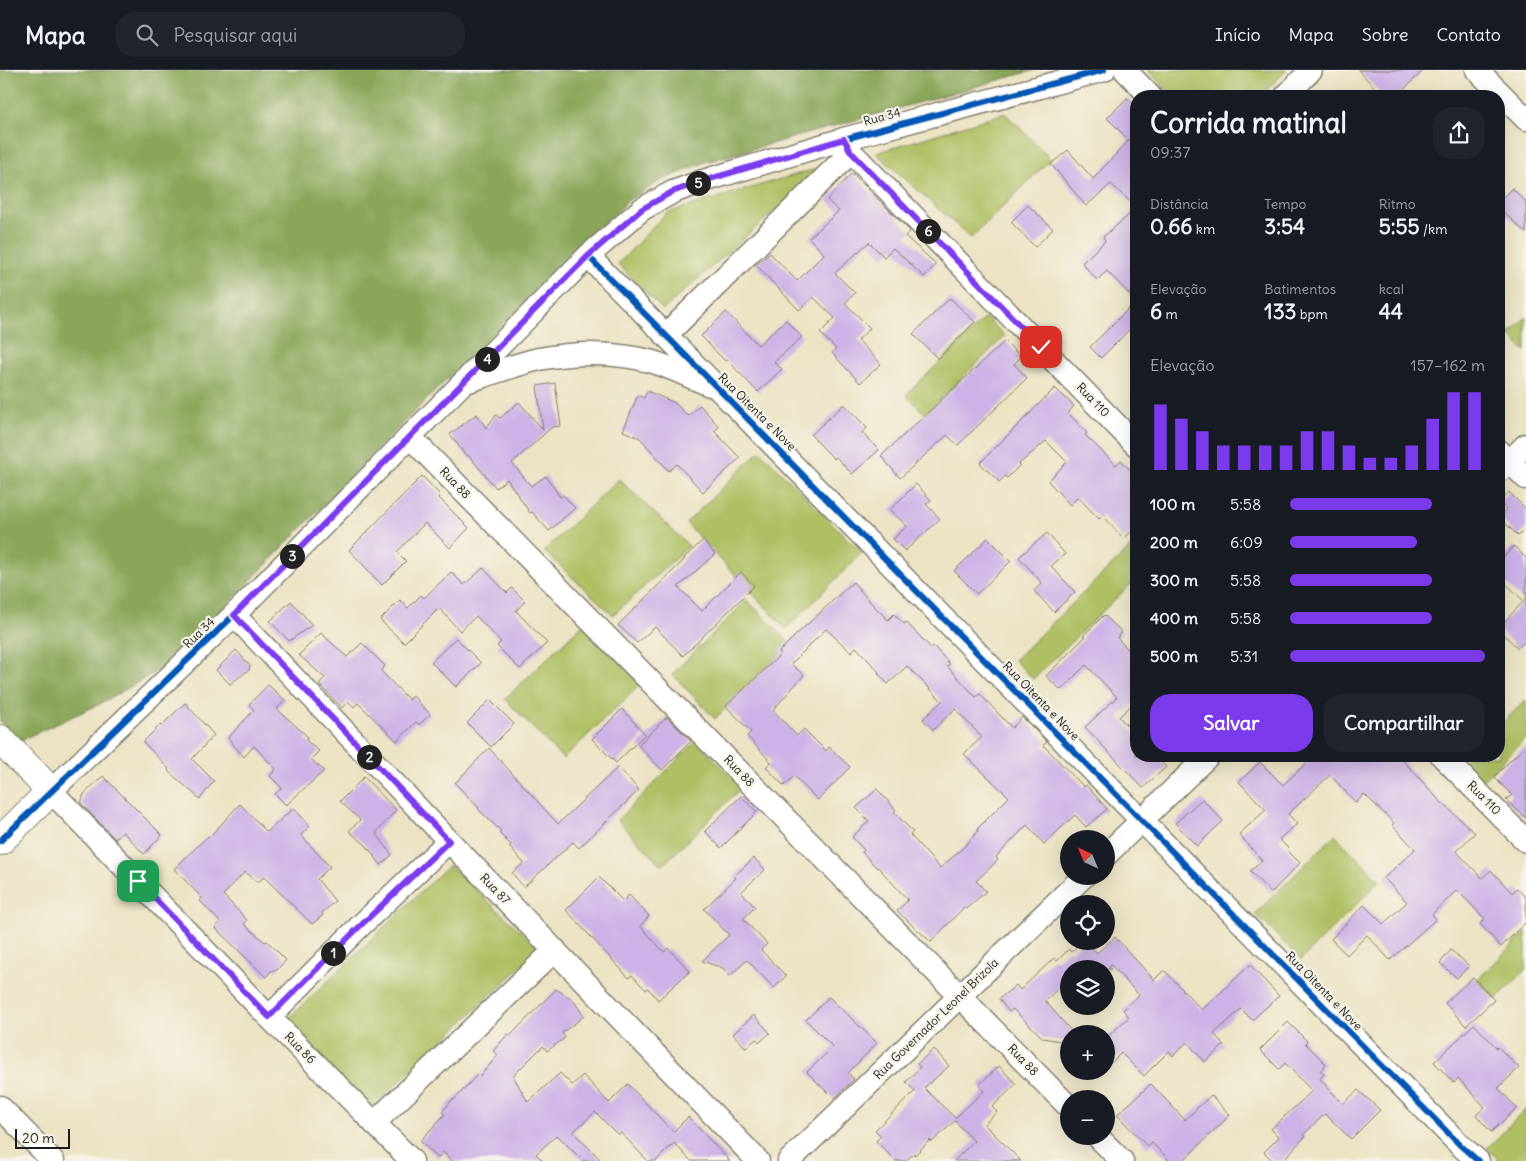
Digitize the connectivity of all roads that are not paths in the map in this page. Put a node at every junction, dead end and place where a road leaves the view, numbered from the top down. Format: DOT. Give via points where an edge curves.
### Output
graph roads {
  1 [pos="1104,70"];
  2 [pos="1125,70"];
  3 [pos="1311,70"];
  4 [pos="1477,70"];
  5 [pos="1144,90"];
  6 [pos="1292,90"];
  7 [pos="1497,90"];
  8 [pos="1505,98"];
  9 [pos="1526,119"];
  10 [pos="847,145"];
  11 [pos="588,256"];
  12 [pos="666,335"];
  13 [pos="462,384"];
  14 [pos="720,390"];
  15 [pos="410,436"];
  16 [pos="1130,439"];
  17 [pos="1526,445"];
  18 [pos="1505,459"];
  19 [pos="1505,463"];
  20 [pos="1526,478"];
  21 [pos="234,615"];
  22 [pos="0,739"];
  23 [pos="1202,762"];
  24 [pos="1448,762"];
  25 [pos="51,791"];
  26 [pos="1142,820"];
  27 [pos="0,841"];
  28 [pos="449,841"];
  29 [pos="1526,841"];
  30 [pos="1115,846"];
  31 [pos="1075,885"];
  32 [pos="555,950"];
  33 [pos="960,996"];
  34 [pos="269,1017"];
  35 [pos="1060,1098"];
  36 [pos="0,1107"];
  37 [pos="374,1123"];
  38 [pos="1106,1145"];
  39 [pos="53,1161"];
  40 [pos="412,1161"];
  41 [pos="758,1161"];
  42 [pos="789,1161"];
  43 [pos="1122,1161"];
  44 [pos="1478,1161"];
  1 -- 10 [label="street, Rua 34"];
  2 -- 5 [label="street"];
  3 -- 6 [label="street"];
  4 -- 7 [label="street"];
  8 -- 9 [label="street"];
  10 -- 11 [label="street, Rua 34" via="703,181 672,192 642,209"];
  10 -- 12 [label="street"];
  10 -- 16 [label="street, Rua 110"];
  11 -- 12 [label="street, Rua Oitenta e Nove"];
  11 -- 13 [label="street, Rua 34"];
  12 -- 14 [label="street, Rua Oitenta e Nove"];
  13 -- 14 [label="street" via="540,359 613,355 653,362"];
  13 -- 15 [label="street, Rua 34"];
  14 -- 26 [label="street, Rua Oitenta e Nove"];
  15 -- 21 [label="street, Rua 34"];
  15 -- 33 [label="street, Rua 88"];
  17 -- 18 [label="street"];
  19 -- 20 [label="street"];
  21 -- 25 [label="street, Rua 34"];
  21 -- 28 [label="street, Rua 87"];
  22 -- 25 [label="street, Rua 86"];
  23 -- 26 [label="street"];
  24 -- 29 [label="street, Rua 110"];
  25 -- 27 [label="street, Rua 34"];
  25 -- 34 [label="street, Rua 86"];
  26 -- 30 [label="street"];
  26 -- 44 [label="street, Rua Oitenta e Nove"];
  28 -- 32 [label="street, Rua 87"];
  28 -- 34 [label="street"];
  31 -- 33 [label="street, Rua Governador Leonel Brizola"];
  32 -- 37 [label="street"];
  32 -- 41 [label="street, Rua 87"];
  33 -- 35 [label="street, Rua 88"];
  33 -- 42 [label="street, Rua Governador Leonel Brizola"];
  34 -- 37 [label="street, Rua 86"];
  36 -- 39 [label="street"];
  37 -- 40 [label="street, Rua 86"];
  38 -- 43 [label="street"];
}
